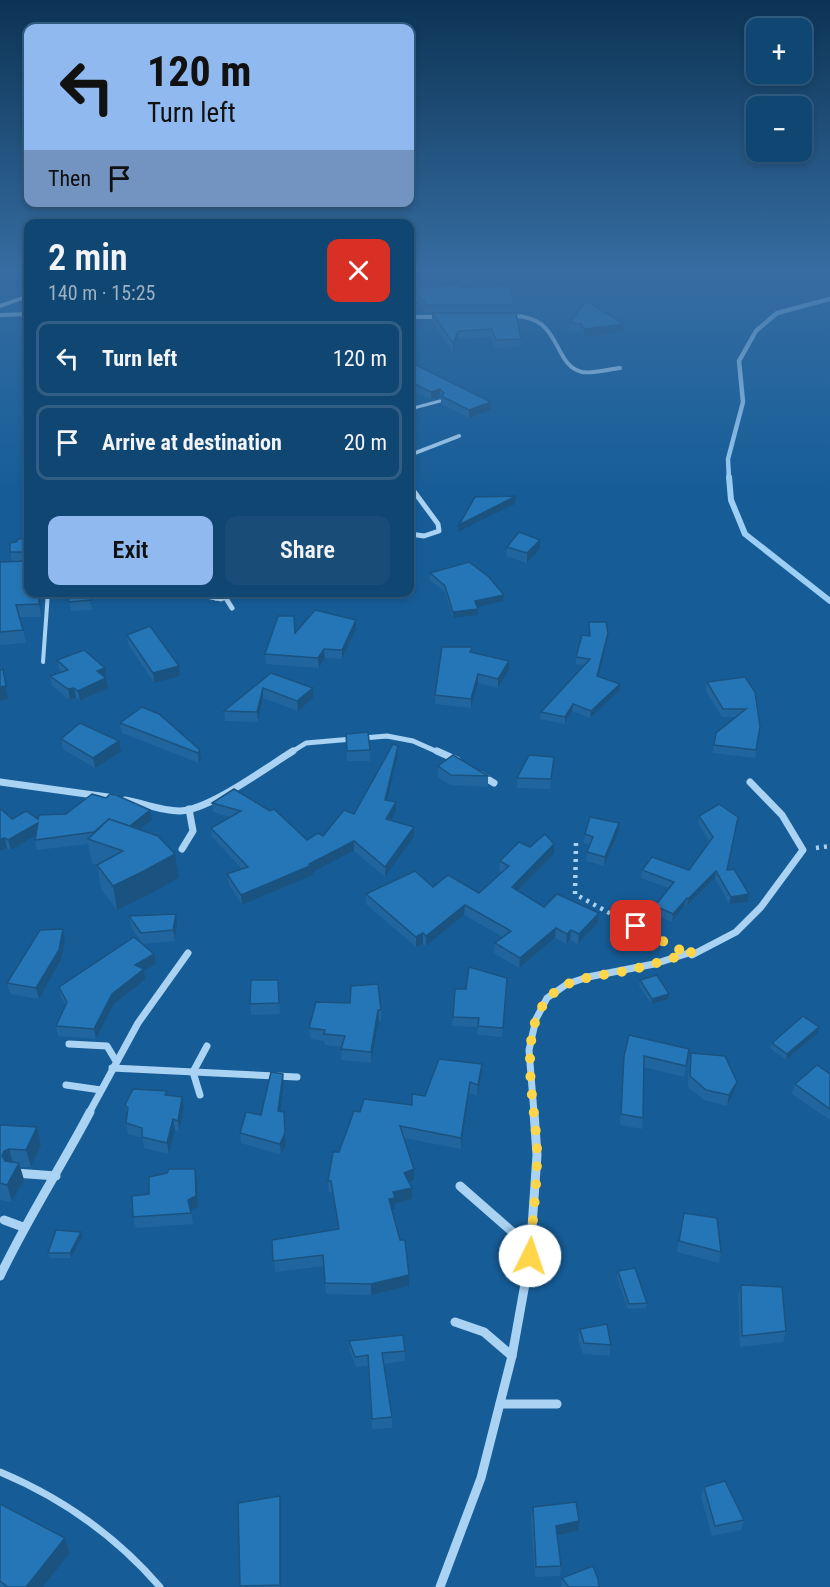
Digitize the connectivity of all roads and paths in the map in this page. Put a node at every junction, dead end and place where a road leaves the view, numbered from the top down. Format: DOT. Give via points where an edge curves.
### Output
graph roads {
  1 [pos="556,344"];
  2 [pos="620,368"];
  3 [pos="440,401"];
  4 [pos="414,407"];
  5 [pos="459,436"];
  6 [pos="414,453"];
  7 [pos="414,491"];
  8 [pos="414,535"];
  9 [pos="48,597"];
  10 [pos="210,597"];
  11 [pos="228,597"];
  12 [pos="221,599"];
  13 [pos="232,608"];
  14 [pos="43,662"];
  15 [pos="460,762"];
  16 [pos="477,772"];
  17 [pos="750,782"];
  18 [pos="0,783"];
  19 [pos="494,783"];
  20 [pos="189,809"];
  21 [pos="576,843"];
  22 [pos="182,849"];
  23 [pos="188,953"];
  24 [pos="692,955"];
  25 [pos="69,1044"];
  26 [pos="207,1046"];
  27 [pos="114,1065"];
  28 [pos="193,1072"];
  29 [pos="297,1077"];
  30 [pos="66,1085"];
  31 [pos="101,1090"];
  32 [pos="201,1095"];
  33 [pos="14,1173"];
  34 [pos="56,1176"];
  35 [pos="460,1186"];
  36 [pos="4,1220"];
  37 [pos="23,1227"];
  38 [pos="530,1256"];
  39 [pos="0,1276"];
  40 [pos="455,1322"];
  41 [pos="512,1356"];
  42 [pos="500,1404"];
  43 [pos="557,1404"];
  44 [pos="0,1472"];
  45 [pos="160,1587"];
  46 [pos="440,1587"];
  1 -- 2 [label="street" via="570,364 582,372"];
  3 -- 4 [label="lane"];
  5 -- 6 [label="street"];
  7 -- 8 [label="street" via="439,531"];
  9 -- 14 [label="lane"];
  10 -- 12 [label="lane"];
  11 -- 12 [label="street"];
  12 -- 13 [label="street"];
  15 -- 20 [label="street" via="413,741 387,736 306,743 213,800"];
  16 -- 19 [label="street"];
  17 -- 24 [label="street" via="782,815 803,849 761,908 736,932"];
  18 -- 20 [label="street" via="179,811"];
  20 -- 22 [label="street" via="193,831"];
  21 -- 24 [label="path" via="575,894"];
  23 -- 27 [label="street" via="138,1023"];
  24 -- 38 [label="street" via="588,977 567,984 547,998 536,1019 529,1050 537,1155"];
  25 -- 27 [label="street" via="107,1046"];
  26 -- 28 [label="street"];
  27 -- 28 [label="street"];
  27 -- 31 [label="street"];
  28 -- 29 [label="street"];
  28 -- 32 [label="street"];
  30 -- 31 [label="street"];
  31 -- 34 [label="street"];
  33 -- 34 [label="street"];
  34 -- 37 [label="street"];
  35 -- 38 [label="street" via="517,1236"];
  36 -- 37 [label="street"];
  37 -- 39 [label="street"];
  38 -- 41 [label="street"];
  40 -- 41 [label="street" via="484,1332"];
  41 -- 42 [label="street"];
  42 -- 43 [label="street"];
  42 -- 46 [label="street" via="482,1478"];
  44 -- 45 [label="lane" via="22,1480 84,1518 128,1553"];
}
